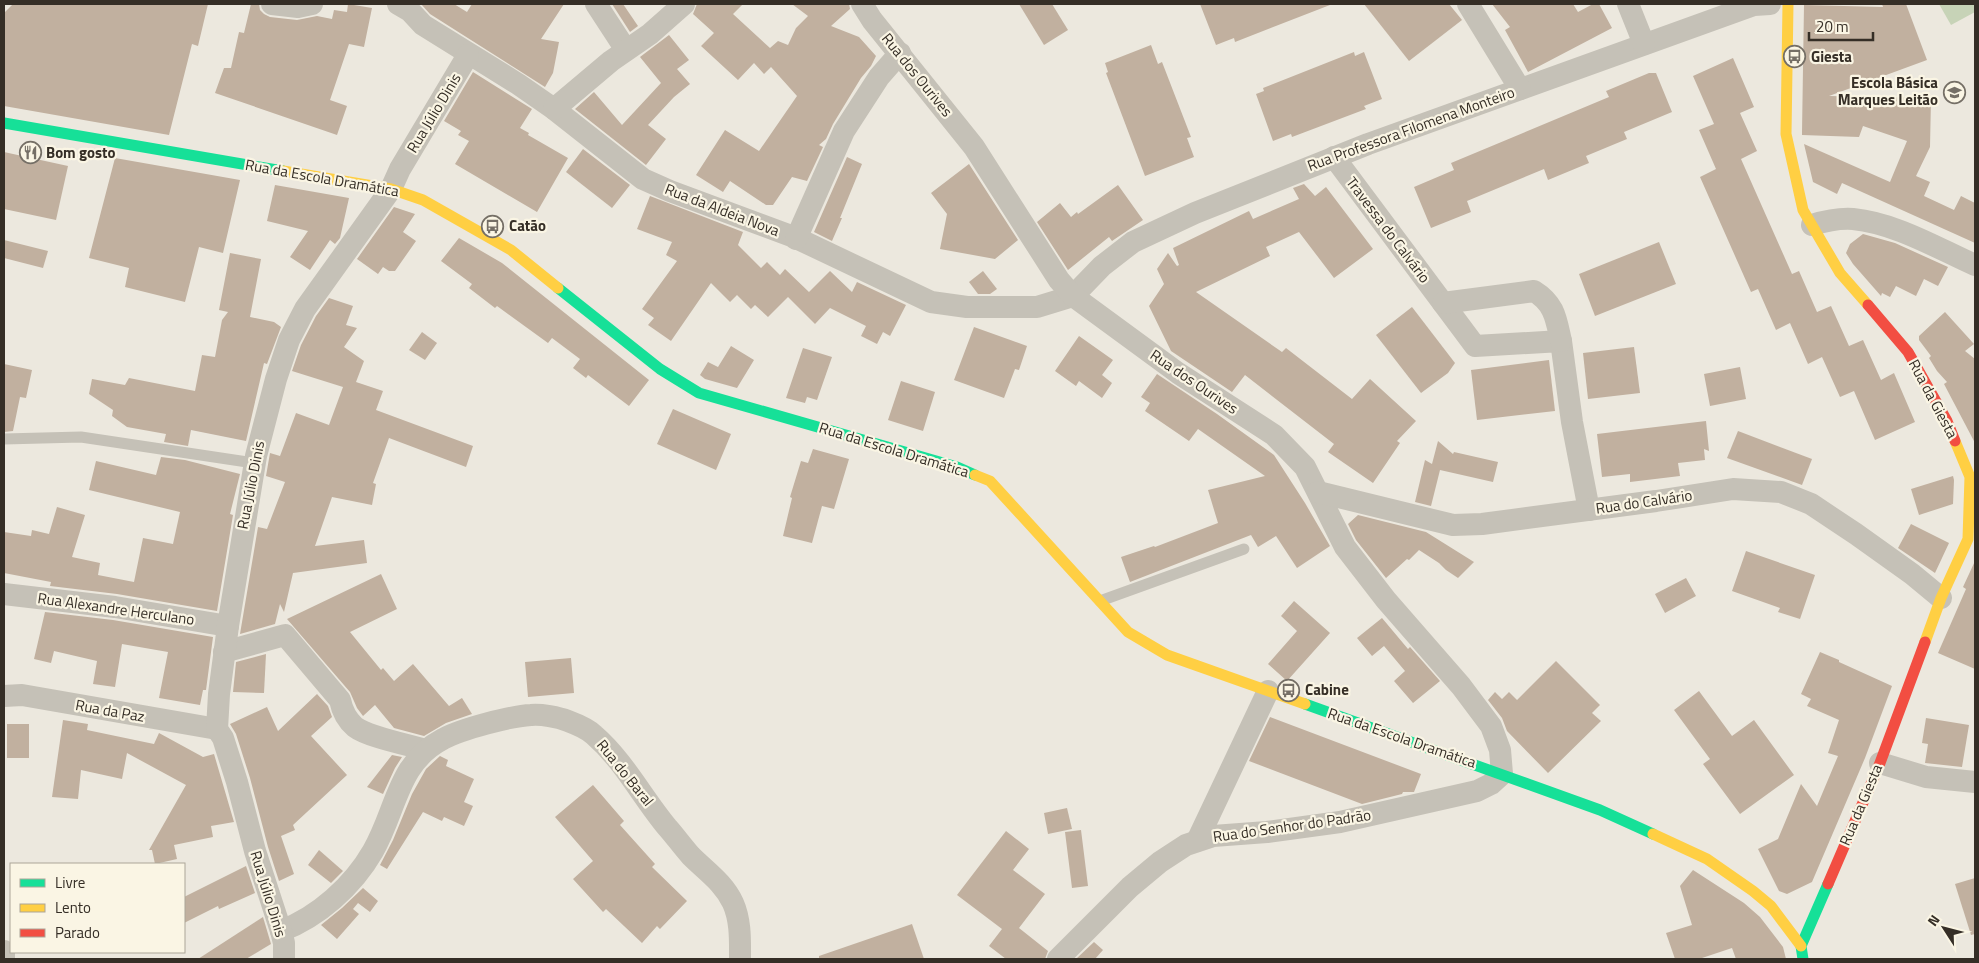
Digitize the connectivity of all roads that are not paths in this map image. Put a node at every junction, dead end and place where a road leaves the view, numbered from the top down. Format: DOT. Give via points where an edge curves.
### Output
graph roads {
  1 [pos="272,4"];
  2 [pos="312,4"];
  3 [pos="596,4"];
  4 [pos="684,4"];
  5 [pos="862,4"];
  6 [pos="1468,4"];
  7 [pos="1628,4"];
  8 [pos="1770,4"];
  9 [pos="1788,4"];
  10 [pos="408,6"];
  11 [pos="1644,44"];
  12 [pos="626,50"];
  13 [pos="900,53"];
  14 [pos="468,54"];
  15 [pos="1520,89"];
  16 [pos="554,109"];
  17 [pos="4,123"];
  18 [pos="1334,157"];
  19 [pos="391,189"];
  20 [pos="1812,225"];
  21 [pos="796,239"];
  22 [pos="1975,265"];
  23 [pos="1073,296"];
  24 [pos="1443,303"];
  25 [pos="1561,341"];
  26 [pos="4,439"];
  27 [pos="254,463"];
  28 [pos="1318,492"];
  29 [pos="1589,510"];
  30 [pos="1972,533"];
  31 [pos="1244,550"];
  32 [pos="4,594"];
  33 [pos="1941,598"];
  34 [pos="1100,601"];
  35 [pos="228,626"];
  36 [pos="224,652"];
  37 [pos="1268,691"];
  38 [pos="4,696"];
  39 [pos="217,729"];
  40 [pos="426,750"];
  41 [pos="1880,763"];
  42 [pos="1502,774"];
  43 [pos="1975,782"];
  44 [pos="1197,841"];
  45 [pos="281,931"];
  46 [pos="1801,946"];
  47 [pos="4,951"];
  48 [pos="4,959"];
  49 [pos="284,959"];
  50 [pos="740,959"];
  51 [pos="1058,959"];
  52 [pos="1803,959"];
  1 -- 2 [label="street" via="298,7"];
  3 -- 12 [label="street"];
  4 -- 12 [label="street"];
  5 -- 13 [label="street, Rua dos Ourives"];
  6 -- 15 [label="street"];
  7 -- 11 [label="street"];
  8 -- 11 [label="street, Rua Professora Filomena Monteiro" via="1754,5"];
  9 -- 20 [label="street, Rua da Giesta" via="1786,134 1803,210"];
  10 -- 14 [label="street, Rua da Aldeia Nova" via="423,25"];
  11 -- 15 [label="street, Rua Professora Filomena Monteiro"];
  12 -- 16 [label="street"];
  13 -- 21 [label="street" via="879,77 844,131"];
  13 -- 23 [label="street, Rua dos Ourives" via="974,147 1059,280"];
  14 -- 16 [label="street, Rua da Aldeia Nova"];
  14 -- 19 [label="street, Rua Júlio Dinis"];
  15 -- 18 [label="street, Rua Professora Filomena Monteiro"];
  16 -- 21 [label="street, Rua da Aldeia Nova" via="643,179"];
  17 -- 19 [label="street, Rua da Escola Dramática"];
  18 -- 23 [label="street, Rua Professora Filomena Monteiro" via="1195,212 1133,242 1102,266"];
  18 -- 24 [label="street, Travessa do Calvário"];
  19 -- 27 [label="street, Rua Júlio Dinis" via="305,309 293,333 276,379"];
  19 -- 34 [label="street, Rua da Escola Dramática" via="423,200 511,250 660,369 699,393 957,467 990,481"];
  20 -- 22 [label="street" via="1852,219 1883,224"];
  20 -- 30 [label="street, Rua da Giesta" via="1840,273 1908,352 1947,421 1970,477"];
  21 -- 23 [label="street, Rua da Aldeia Nova" via="932,302 967,307 1037,307"];
  23 -- 28 [label="street, Rua dos Ourives" via="1178,373 1274,435 1305,467"];
  24 -- 25 [label="street, Travessa do Calvário" via="1475,346"];
  24 -- 25 [label="street" via="1534,291 1547,299 1556,318"];
  25 -- 29 [label="street"];
  26 -- 27 [label="lane" via="81,438"];
  27 -- 35 [label="street, Rua Júlio Dinis"];
  28 -- 29 [label="street, Rua do Calvário" via="1453,525"];
  28 -- 42 [label="street, Rua dos Ourives" via="1345,547 1491,726 1500,750"];
  29 -- 33 [label="street, Rua do Calvário" via="1733,489 1781,492 1811,504 1849,529"];
  30 -- 33 [label="street, Rua da Giesta"];
  31 -- 34 [label="lane"];
  32 -- 35 [label="street, Rua Alexandre Herculano" via="115,607"];
  33 -- 41 [label="street, Rua da Giesta"];
  34 -- 37 [label="street, Rua da Escola Dramática" via="1128,632 1167,655"];
  35 -- 36 [label="street, Rua Júlio Dinis"];
  36 -- 39 [label="street, Rua Júlio Dinis"];
  36 -- 40 [label="street" via="285,635 340,700 344,712 356,727"];
  37 -- 42 [label="street, Rua da Escola Dramática"];
  37 -- 44 [label="street"];
  38 -- 39 [label="street, Rua da Paz" via="22,696"];
  39 -- 45 [label="street, Rua Júlio Dinis" via="237,782 254,851"];
  40 -- 45 [label="street, Rua do Baral" via="406,774 373,851 350,882 325,906 299,924"];
  40 -- 50 [label="street, Rua do Baral" via="444,738 532,714 567,720 593,734 615,757 692,856 722,884 734,904 739,924"];
  41 -- 43 [label="street" via="1926,777"];
  41 -- 46 [label="street, Rua da Giesta"];
  42 -- 44 [label="street, Rua do Senhor do Padrão" via="1477,791 1447,799 1340,822 1213,836"];
  42 -- 46 [label="street, Rua da Escola Dramática" via="1600,810 1707,859 1771,906"];
  44 -- 51 [label="street, Rua do Senhor do Padrão" via="1160,862 1130,887"];
  45 -- 49 [label="street, Rua Júlio Dinis"];
  46 -- 52 [label="street"];
  47 -- 48 [label="street"];
}
